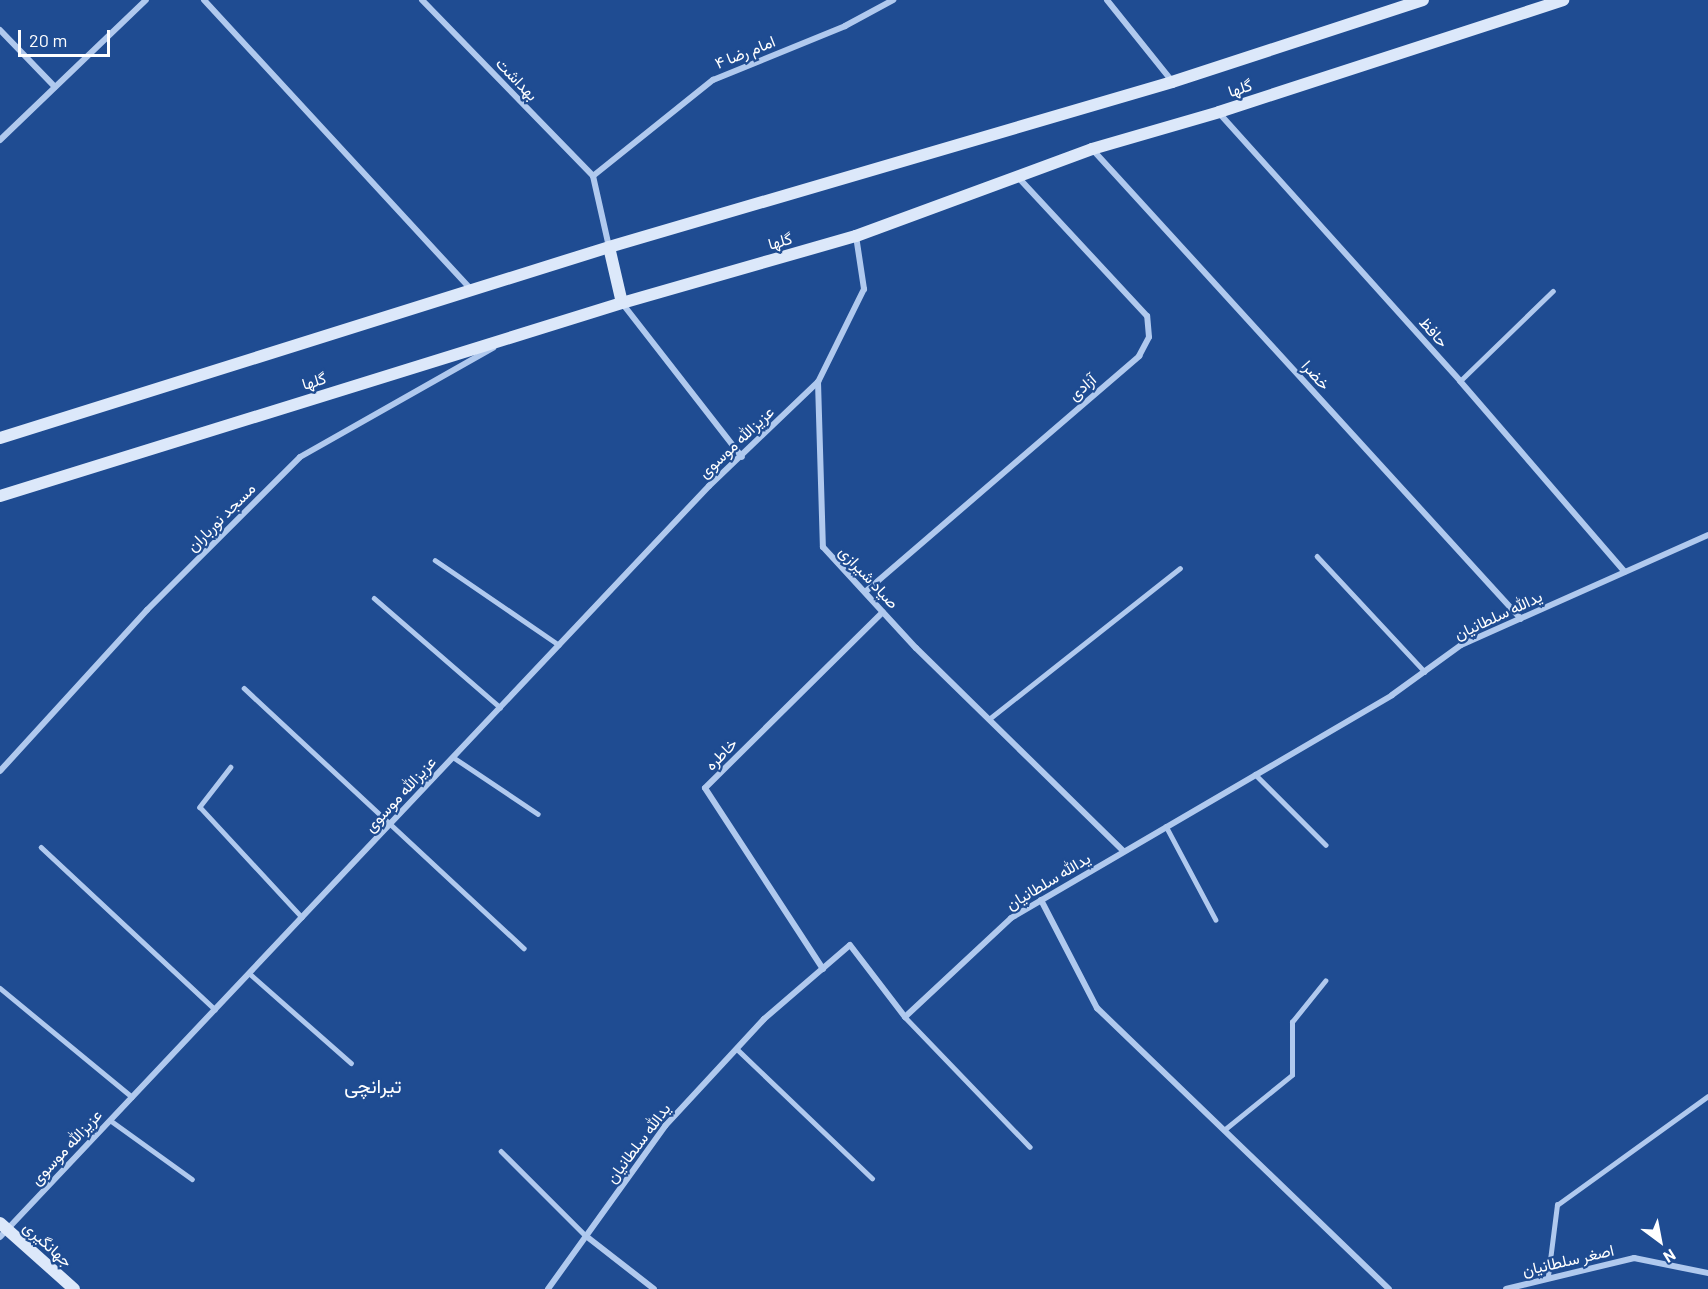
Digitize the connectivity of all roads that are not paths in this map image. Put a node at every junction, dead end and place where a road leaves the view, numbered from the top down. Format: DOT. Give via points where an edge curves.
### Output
graph roads {
  1 [pos="146,0"];
  2 [pos="204,0"];
  3 [pos="422,0"];
  4 [pos="893,0"];
  5 [pos="1107,0"];
  6 [pos="1423,0"];
  7 [pos="1563,0"];
  8 [pos="0,30"];
  9 [pos="1172,82"];
  10 [pos="56,87"];
  11 [pos="1219,112"];
  12 [pos="0,140"];
  13 [pos="1092,149"];
  14 [pos="592,176"];
  15 [pos="1017,176"];
  16 [pos="856,236"];
  17 [pos="609,247"];
  18 [pos="472,290"];
  19 [pos="1553,291"];
  20 [pos="622,303"];
  21 [pos="506,340"];
  22 [pos="1460,381"];
  23 [pos="818,382"];
  24 [pos="0,438"];
  25 [pos="742,456"];
  26 [pos="0,496"];
  27 [pos="1708,535"];
  28 [pos="1317,556"];
  29 [pos="435,560"];
  30 [pos="1180,568"];
  31 [pos="1625,572"];
  32 [pos="865,592"];
  33 [pos="374,598"];
  34 [pos="883,612"];
  35 [pos="1521,619"];
  36 [pos="559,645"];
  37 [pos="1425,672"];
  38 [pos="244,688"];
  39 [pos="500,707"];
  40 [pos="989,719"];
  41 [pos="453,757"];
  42 [pos="231,767"];
  43 [pos="0,771"];
  44 [pos="1255,774"];
  45 [pos="538,814"];
  46 [pos="391,823"];
  47 [pos="1166,826"];
  48 [pos="1326,845"];
  49 [pos="41,847"];
  50 [pos="1123,851"];
  51 [pos="1041,900"];
  52 [pos="302,917"];
  53 [pos="1216,920"];
  54 [pos="524,948"];
  55 [pos="823,969"];
  56 [pos="249,973"];
  57 [pos="1325,981"];
  58 [pos="0,988"];
  59 [pos="215,1009"];
  60 [pos="905,1017"];
  61 [pos="737,1049"];
  62 [pos="351,1063"];
  63 [pos="1708,1096"];
  64 [pos="132,1097"];
  65 [pos="110,1120"];
  66 [pos="1224,1130"];
  67 [pos="1030,1147"];
  68 [pos="501,1151"];
  69 [pos="872,1178"];
  70 [pos="192,1179"];
  71 [pos="2,1230"];
  72 [pos="586,1236"];
  73 [pos="1708,1274"];
  74 [pos="1548,1276"];
  75 [pos="74,1289"];
  76 [pos="548,1289"];
  77 [pos="654,1289"];
  78 [pos="1389,1289"];
  79 [pos="1506,1289"];
  1 -- 10 [label="street"];
  2 -- 18 [label="street"];
  3 -- 14 [label="street, بهداشت"];
  4 -- 14 [label="street, امام رضا ۴" via="845,26 712,80"];
  5 -- 9 [label="street"];
  6 -- 9 [label="main road, گلها"];
  7 -- 11 [label="main road, گلها"];
  8 -- 10 [label="street"];
  9 -- 17 [label="main road, گلها"];
  10 -- 12 [label="street"];
  11 -- 13 [label="main road, گلها"];
  11 -- 22 [label="street, حافظ"];
  13 -- 15 [label="main road, گلها"];
  13 -- 35 [label="street, خضرا"];
  14 -- 17 [label="street"];
  15 -- 16 [label="main road, گلها"];
  15 -- 32 [label="street, آزادی" via="1147,316 1149,337 1139,356"];
  16 -- 20 [label="main road, گلها"];
  16 -- 23 [label="street, صیاد شیرازی" via="864,289"];
  17 -- 18 [label="main road, گلها"];
  17 -- 20 [label="main road"];
  18 -- 24 [label="main road, گلها"];
  19 -- 22 [label="lane"];
  20 -- 21 [label="main road, گلها"];
  20 -- 25 [label="street"];
  21 -- 26 [label="main road, گلها"];
  21 -- 43 [label="street, مسجد نورباران" via="300,457 147,610"];
  22 -- 31 [label="street, حافظ"];
  23 -- 25 [label="street, عزیزالله موسوی"];
  23 -- 32 [label="street, صیاد شیرازی" via="823,547"];
  25 -- 36 [label="street, عزیزالله موسوی"];
  27 -- 31 [label="street, یدالله سلطانیان"];
  28 -- 37 [label="lane"];
  29 -- 36 [label="lane"];
  30 -- 40 [label="lane"];
  31 -- 35 [label="street, یدالله سلطانیان"];
  32 -- 34 [label="street, صیاد شیرازی"];
  33 -- 39 [label="lane"];
  34 -- 40 [label="street, صیاد شیرازی"];
  34 -- 55 [label="street, خاطره" via="705,788"];
  35 -- 37 [label="street, یدالله سلطانیان" via="1461,645"];
  36 -- 39 [label="street, عزیزالله موسوی"];
  37 -- 44 [label="street, یدالله سلطانیان"];
  38 -- 46 [label="lane"];
  39 -- 41 [label="street, عزیزالله موسوی"];
  40 -- 50 [label="street, صیاد شیرازی"];
  41 -- 45 [label="lane"];
  41 -- 46 [label="street, عزیزالله موسوی"];
  42 -- 52 [label="lane" via="200,807"];
  44 -- 47 [label="street, یدالله سلطانیان"];
  44 -- 48 [label="lane"];
  46 -- 52 [label="street, عزیزالله موسوی"];
  46 -- 54 [label="lane"];
  47 -- 50 [label="street, یدالله سلطانیان"];
  47 -- 53 [label="lane"];
  49 -- 59 [label="lane"];
  50 -- 51 [label="street, یدالله سلطانیان"];
  51 -- 60 [label="street, یدالله سلطانیان" via="1011,918"];
  51 -- 66 [label="street" via="1097,1008"];
  52 -- 56 [label="street, عزیزالله موسوی"];
  55 -- 60 [label="street, یدالله سلطانیان" via="850,945"];
  55 -- 61 [label="street, یدالله سلطانیان" via="764,1019"];
  56 -- 59 [label="street, عزیزالله موسوی"];
  56 -- 62 [label="lane"];
  57 -- 66 [label="lane" via="1292,1022 1292,1075"];
  58 -- 64 [label="lane"];
  59 -- 64 [label="street, عزیزالله موسوی"];
  60 -- 67 [label="lane"];
  61 -- 69 [label="lane"];
  61 -- 72 [label="street, یدالله سلطانیان" via="665,1126"];
  63 -- 74 [label="lane" via="1557,1205"];
  64 -- 65 [label="street, عزیزالله موسوی"];
  65 -- 70 [label="lane"];
  65 -- 71 [label="street, عزیزالله موسوی"];
  66 -- 78 [label="street"];
  68 -- 72 [label="lane"];
  71 -- 75 [label="main road, جهانگیری"];
  72 -- 76 [label="street, یدالله سلطانیان"];
  72 -- 77 [label="street"];
  73 -- 74 [label="street, اصغر سلطانیان" via="1634,1258"];
  74 -- 79 [label="street, اصغر سلطانیان"];
}
